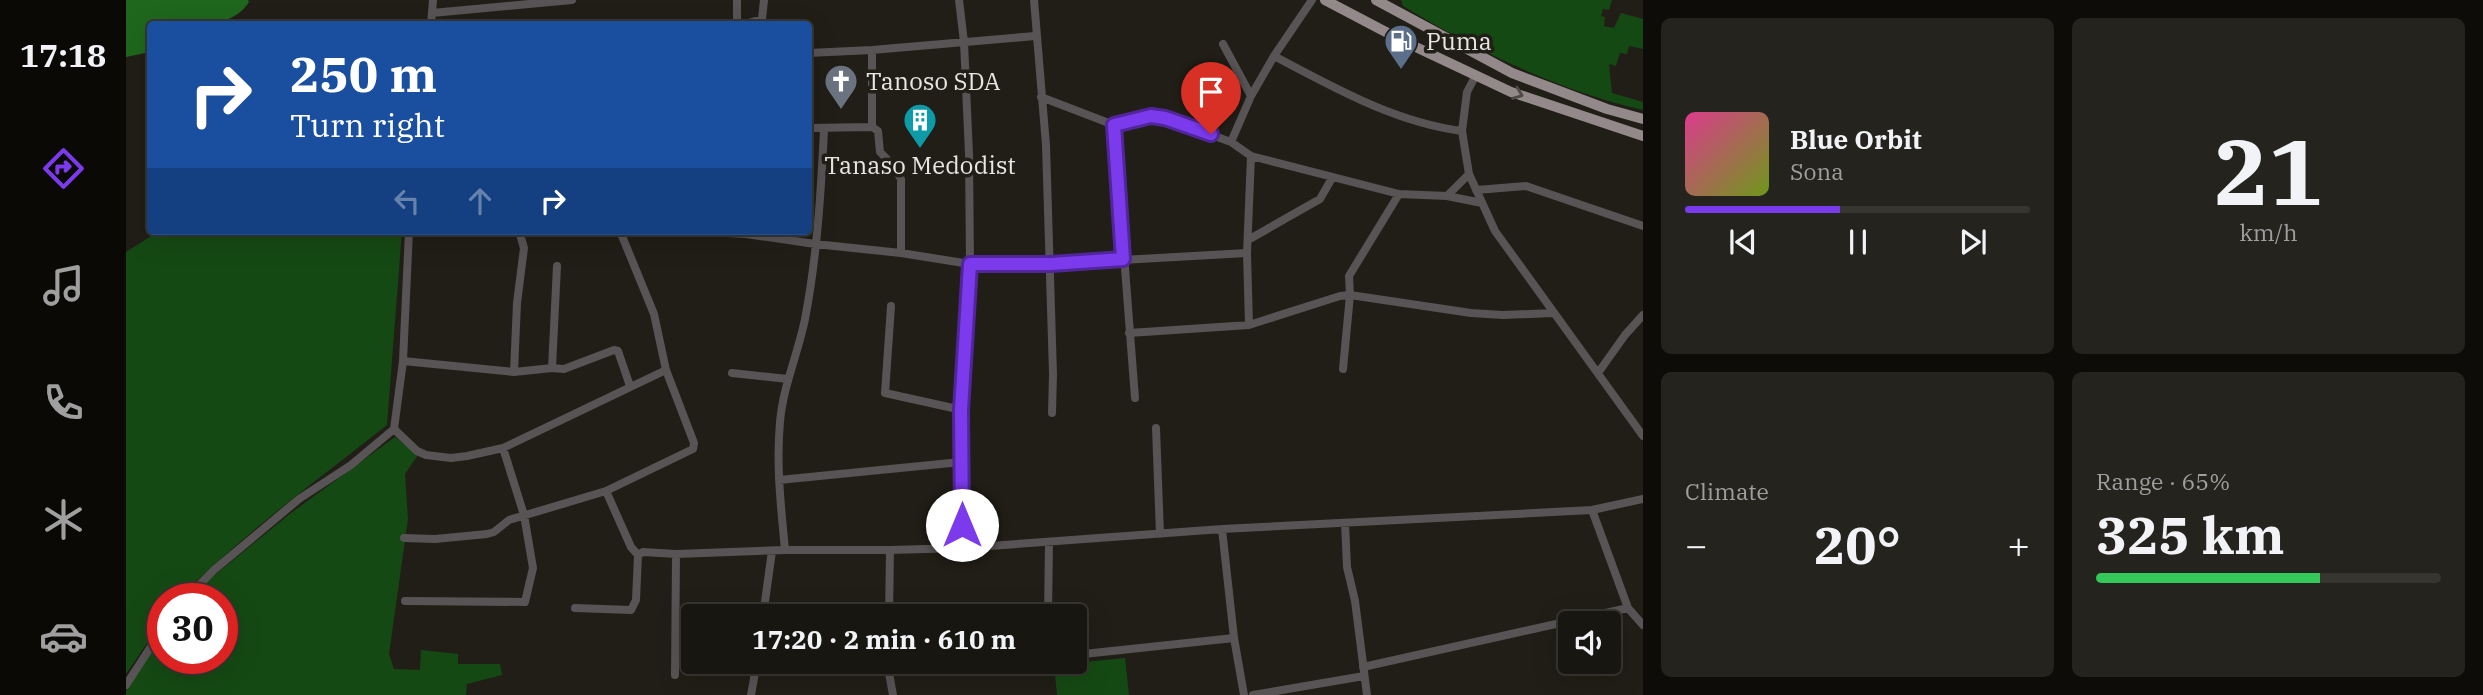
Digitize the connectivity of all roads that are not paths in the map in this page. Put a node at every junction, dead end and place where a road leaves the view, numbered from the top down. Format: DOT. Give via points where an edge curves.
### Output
graph roads {
  1 [pos="433,0"];
  2 [pos="572,0"];
  3 [pos="737,0"];
  4 [pos="764,0"];
  5 [pos="959,0"];
  6 [pos="1034,0"];
  7 [pos="1312,0"];
  8 [pos="1325,0"];
  9 [pos="1376,0"];
  10 [pos="1391,4"];
  11 [pos="432,13"];
  12 [pos="431,21"];
  13 [pos="737,21"];
  14 [pos="755,21"];
  15 [pos="1035,36"];
  16 [pos="964,41"];
  17 [pos="1223,44"];
  18 [pos="872,50"];
  19 [pos="812,53"];
  20 [pos="1274,57"];
  21 [pos="1476,75"];
  22 [pos="1251,96"];
  23 [pos="1041,97"];
  24 [pos="1643,119"];
  25 [pos="1114,125"];
  26 [pos="872,127"];
  27 [pos="812,128"];
  28 [pos="824,129"];
  29 [pos="1462,131"];
  30 [pos="1643,136"];
  31 [pos="1231,142"];
  32 [pos="1251,156"];
  33 [pos="1469,174"];
  34 [pos="1332,178"];
  35 [pos="1476,190"];
  36 [pos="1399,194"];
  37 [pos="1447,196"];
  38 [pos="1482,202"];
  39 [pos="1643,226"];
  40 [pos="409,235"];
  41 [pos="520,235"];
  42 [pos="622,235"];
  43 [pos="763,235"];
  44 [pos="1248,240"];
  45 [pos="815,244"];
  46 [pos="901,253"];
  47 [pos="1247,253"];
  48 [pos="1123,259"];
  49 [pos="970,264"];
  50 [pos="1051,264"];
  51 [pos="557,266"];
  52 [pos="1350,295"];
  53 [pos="891,306"];
  54 [pos="1553,313"];
  55 [pos="1643,315"];
  56 [pos="1249,325"];
  57 [pos="1129,333"];
  58 [pos="403,361"];
  59 [pos="552,368"];
  60 [pos="1343,369"];
  61 [pos="666,370"];
  62 [pos="514,372"];
  63 [pos="732,373"];
  64 [pos="1598,373"];
  65 [pos="788,379"];
  66 [pos="630,386"];
  67 [pos="1135,398"];
  68 [pos="961,410"];
  69 [pos="1052,413"];
  70 [pos="1156,428"];
  71 [pos="394,429"];
  72 [pos="1643,436"];
  73 [pos="503,448"];
  74 [pos="961,461"];
  75 [pos="779,480"];
  76 [pos="606,491"];
  77 [pos="1643,499"];
  78 [pos="1592,510"];
  79 [pos="524,515"];
  80 [pos="1345,523"];
  81 [pos="1222,529"];
  82 [pos="1160,534"];
  83 [pos="404,538"];
  84 [pos="1049,542"];
  85 [pos="962,548"];
  86 [pos="785,550"];
  87 [pos="890,550"];
  88 [pos="772,551"];
  89 [pos="635,552"];
  90 [pos="676,554"];
  91 [pos="201,583"];
  92 [pos="405,601"];
  93 [pos="765,604"];
  94 [pos="888,604"];
  95 [pos="1048,604"];
  96 [pos="575,608"];
  97 [pos="1628,608"];
  98 [pos="1643,625"];
  99 [pos="1234,638"];
  100 [pos="147,653"];
  101 [pos="1087,654"];
  102 [pos="1364,672"];
  103 [pos="755,674"];
  104 [pos="889,674"];
  105 [pos="675,675"];
  106 [pos="126,685"];
  107 [pos="751,695"];
  108 [pos="892,695"];
  109 [pos="1244,695"];
  110 [pos="1253,695"];
  111 [pos="1367,695"];
  1 -- 11 [label="street"];
  2 -- 11 [label="street"];
  3 -- 13 [label="street"];
  4 -- 14 [label="street" via="762,19"];
  5 -- 16 [label="street"];
  6 -- 15 [label="street"];
  7 -- 20 [label="street"];
  8 -- 21 [label="main road"];
  9 -- 10 [label="main road"];
  10 -- 24 [label="main road" via="1512,73"];
  11 -- 12 [label="street"];
  15 -- 16 [label="street"];
  15 -- 23 [label="street"];
  16 -- 18 [label="street"];
  16 -- 49 [label="street"];
  17 -- 22 [label="street"];
  18 -- 19 [label="street"];
  18 -- 26 [label="street"];
  20 -- 22 [label="street"];
  20 -- 29 [label="street" via="1406,119"];
  21 -- 29 [label="street" via="1467,92"];
  21 -- 30 [label="main road, one-way" via="1511,92"];
  22 -- 31 [label="street"];
  23 -- 25 [label="street"];
  23 -- 50 [label="street"];
  25 -- 31 [label="street" via="1151,116 1165,118"];
  25 -- 48 [label="street"];
  26 -- 28 [label="street"];
  26 -- 46 [label="street" via="878,131 880,152 901,179"];
  27 -- 28 [label="street"];
  28 -- 45 [label="street"];
  29 -- 33 [label="street"];
  31 -- 32 [label="street"];
  32 -- 34 [label="street"];
  32 -- 44 [label="street"];
  33 -- 35 [label="street"];
  33 -- 37 [label="street"];
  34 -- 36 [label="street"];
  34 -- 44 [label="street" via="1320,199"];
  35 -- 38 [label="street"];
  35 -- 39 [label="street" via="1527,186"];
  36 -- 37 [label="street"];
  36 -- 52 [label="street" via="1352,269"];
  37 -- 38 [label="street"];
  38 -- 54 [label="street" via="1495,231"];
  40 -- 58 [label="street"];
  41 -- 62 [label="street" via="524,248"];
  42 -- 61 [label="street" via="654,314"];
  43 -- 45 [label="street"];
  44 -- 47 [label="street"];
  45 -- 46 [label="street"];
  45 -- 65 [label="street" via="805,319"];
  46 -- 49 [label="street"];
  47 -- 48 [label="street"];
  47 -- 56 [label="street"];
  48 -- 50 [label="street"];
  48 -- 57 [label="street"];
  49 -- 50 [label="street"];
  49 -- 68 [label="street"];
  50 -- 69 [label="street"];
  51 -- 59 [label="street"];
  52 -- 54 [label="street" via="1459,312"];
  52 -- 56 [label="street"];
  52 -- 60 [label="street"];
  53 -- 68 [label="street" via="885,393"];
  54 -- 64 [label="street"];
  55 -- 64 [label="street"];
  56 -- 57 [label="street"];
  57 -- 67 [label="street"];
  58 -- 62 [label="street"];
  58 -- 71 [label="street"];
  59 -- 62 [label="street"];
  59 -- 66 [label="street" via="564,369 614,350"];
  61 -- 66 [label="street"];
  61 -- 76 [label="street" via="693,449"];
  63 -- 65 [label="street"];
  64 -- 72 [label="street"];
  65 -- 75 [label="street" via="780,420"];
  66 -- 73 [label="street"];
  68 -- 74 [label="street"];
  70 -- 82 [label="street"];
  71 -- 73 [label="street" via="426,455 451,458"];
  71 -- 91 [label="street" via="299,499"];
  73 -- 79 [label="street"];
  74 -- 75 [label="street"];
  74 -- 85 [label="street"];
  75 -- 86 [label="street"];
  76 -- 79 [label="street"];
  76 -- 89 [label="street"];
  77 -- 78 [label="street"];
  78 -- 80 [label="street"];
  78 -- 97 [label="street"];
  79 -- 83 [label="street" via="487,534"];
  79 -- 92 [label="street" via="533,568 526,602"];
  80 -- 81 [label="street"];
  80 -- 102 [label="street" via="1347,568"];
  81 -- 82 [label="street"];
  81 -- 99 [label="street"];
  82 -- 84 [label="street"];
  84 -- 85 [label="street"];
  84 -- 95 [label="street"];
  85 -- 87 [label="street"];
  86 -- 87 [label="street"];
  86 -- 88 [label="street"];
  87 -- 94 [label="street"];
  88 -- 90 [label="street"];
  88 -- 93 [label="street"];
  89 -- 90 [label="street"];
  89 -- 96 [label="street" via="636,600 631,610"];
  90 -- 105 [label="street"];
  97 -- 98 [label="street"];
  97 -- 102 [label="street"];
  99 -- 101 [label="street"];
  99 -- 109 [label="street"];
  100 -- 106 [label="street"];
  102 -- 110 [label="street"];
  102 -- 111 [label="street"];
  103 -- 107 [label="street"];
  104 -- 108 [label="street"];
}
